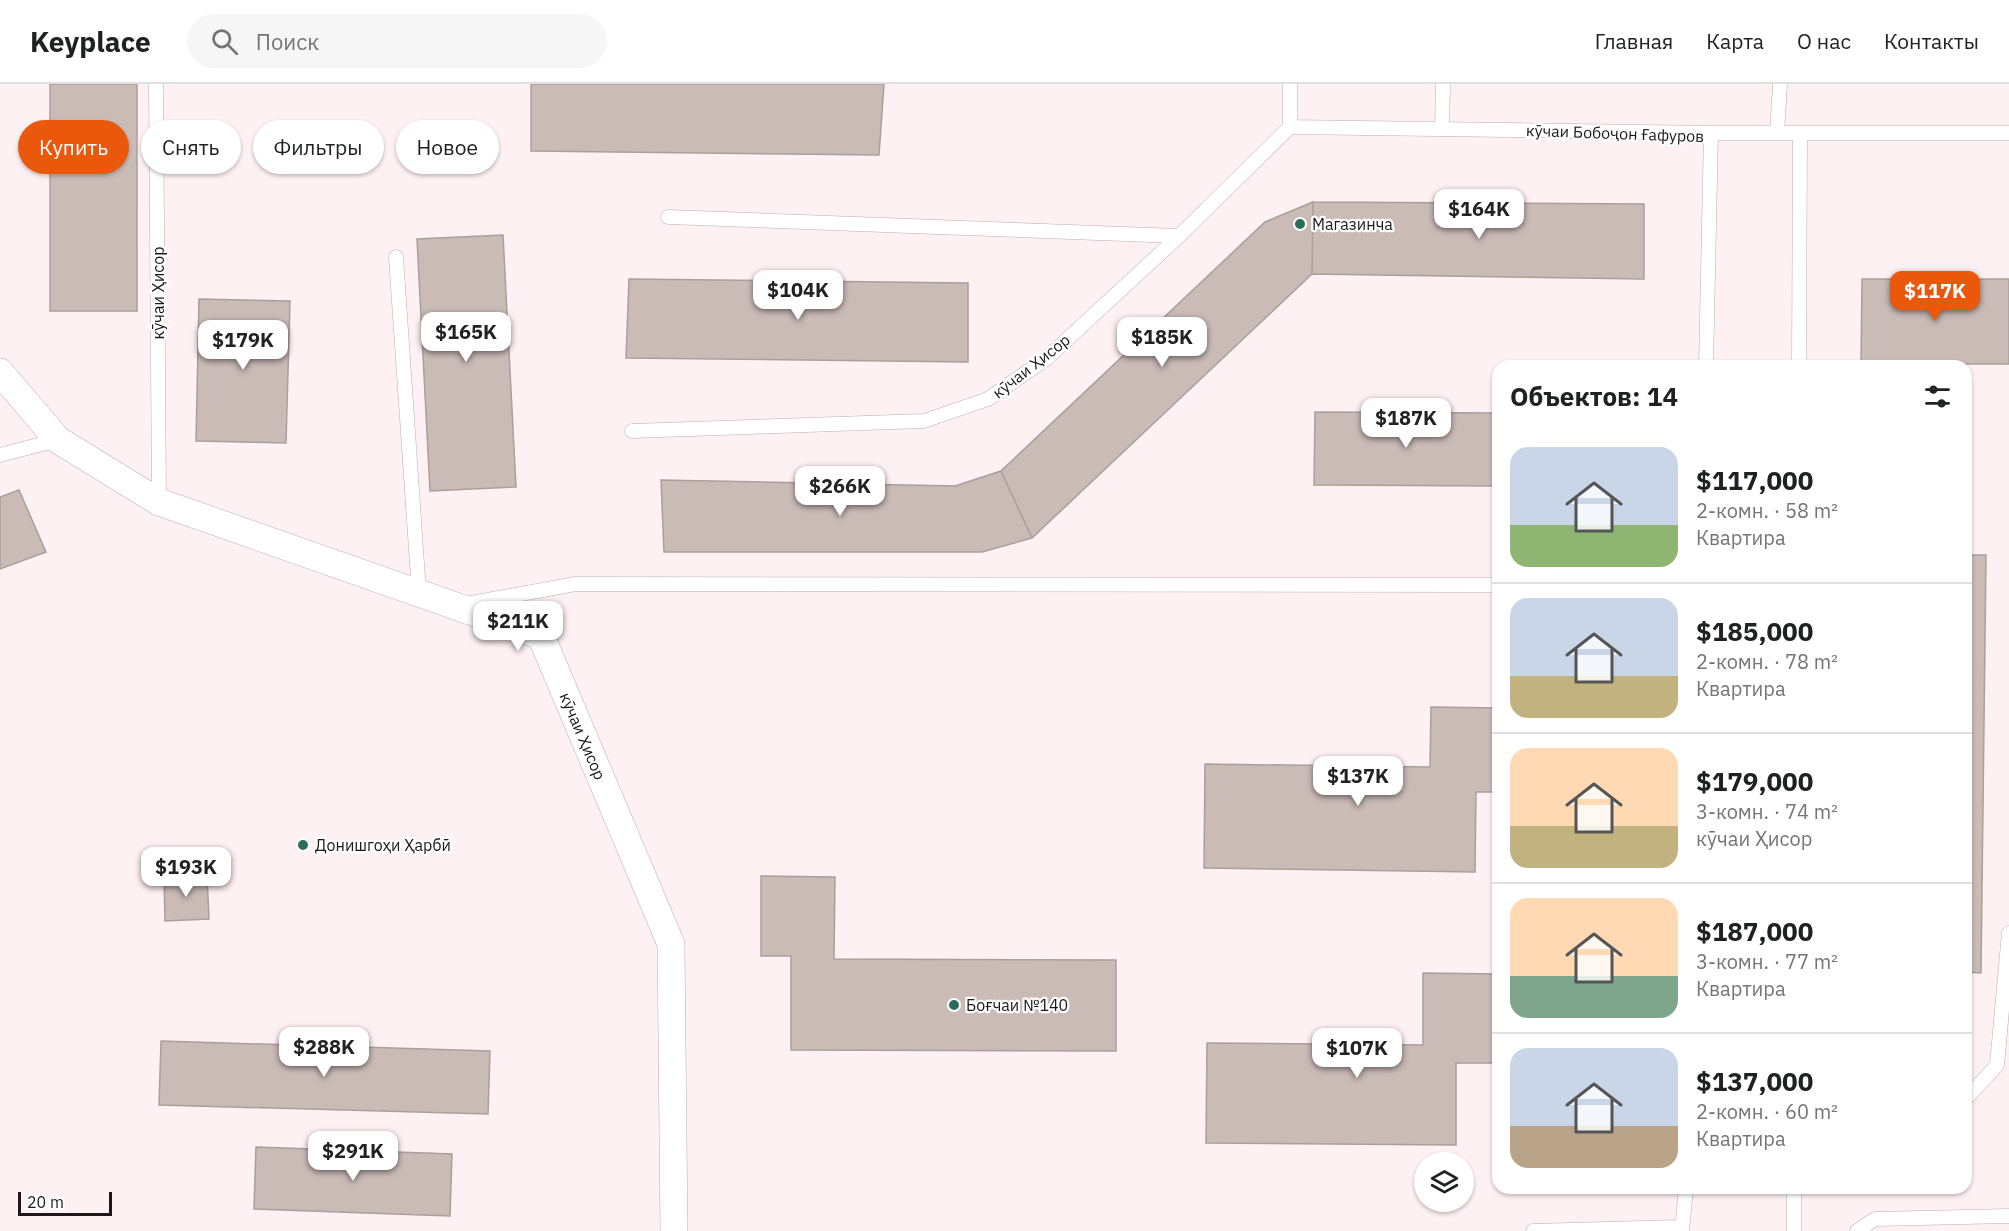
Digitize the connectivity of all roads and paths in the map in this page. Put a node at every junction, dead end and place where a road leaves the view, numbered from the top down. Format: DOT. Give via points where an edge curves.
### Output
graph roads {
  1 [pos="156,84"];
  2 [pos="1290,84"];
  3 [pos="1443,84"];
  4 [pos="1780,84"];
  5 [pos="1290,127"];
  6 [pos="1442,129"];
  7 [pos="1711,133"];
  8 [pos="1777,133"];
  9 [pos="1800,133"];
  10 [pos="2009,133"];
  11 [pos="668,217"];
  12 [pos="1179,236"];
  13 [pos="396,257"];
  14 [pos="1706,360"];
  15 [pos="1799,360"];
  16 [pos="0,372"];
  17 [pos="632,431"];
  18 [pos="58,440"];
  19 [pos="0,455"];
  20 [pos="159,502"];
  21 [pos="1492,585"];
  22 [pos="419,593"];
  23 [pos="455,606"];
  24 [pos="2009,933"];
  25 [pos="1972,1092"];
  26 [pos="1685,1194"];
  27 [pos="1794,1194"];
  28 [pos="2009,1216"];
  29 [pos="1681,1229"];
  30 [pos="674,1231"];
  31 [pos="1533,1231"];
  32 [pos="1794,1231"];
  33 [pos="1857,1231"];
  1 -- 20 [label="lane, кӯчаи Ҳисор"];
  2 -- 5 [label="lane"];
  3 -- 6 [label="lane"];
  4 -- 8 [label="lane"];
  5 -- 6 [label="lane, кӯчаи Бобоҷон Ғафуров"];
  5 -- 12 [label="lane, кӯчаи Ҳисор"];
  6 -- 7 [label="lane, кӯчаи Бобоҷон Ғафуров"];
  7 -- 8 [label="lane"];
  7 -- 14 [label="lane, кӯчаи Бобоҷон Ғафуров"];
  8 -- 9 [label="lane"];
  9 -- 10 [label="lane"];
  9 -- 15 [label="lane"];
  11 -- 12 [label="lane"];
  12 -- 17 [label="lane, кӯчаи Ҳисор" via="1046,359 988,399 924,421"];
  13 -- 22 [label="lane"];
  16 -- 18 [label="street, кӯчаи Ҳисор"];
  18 -- 19 [label="lane"];
  18 -- 20 [label="street, кӯчаи Ҳисор"];
  20 -- 22 [label="street, кӯчаи Ҳисор"];
  21 -- 23 [label="lane" via="575,584"];
  22 -- 23 [label="street, кӯчаи Ҳисор"];
  23 -- 30 [label="street, кӯчаи Ҳисор" via="541,636 671,944"];
  24 -- 25 [label="lane" via="1997,1065"];
  26 -- 29 [label="lane"];
  27 -- 32 [label="lane"];
  28 -- 33 [label="lane" via="1875,1219"];
  29 -- 31 [label="lane"];
}
